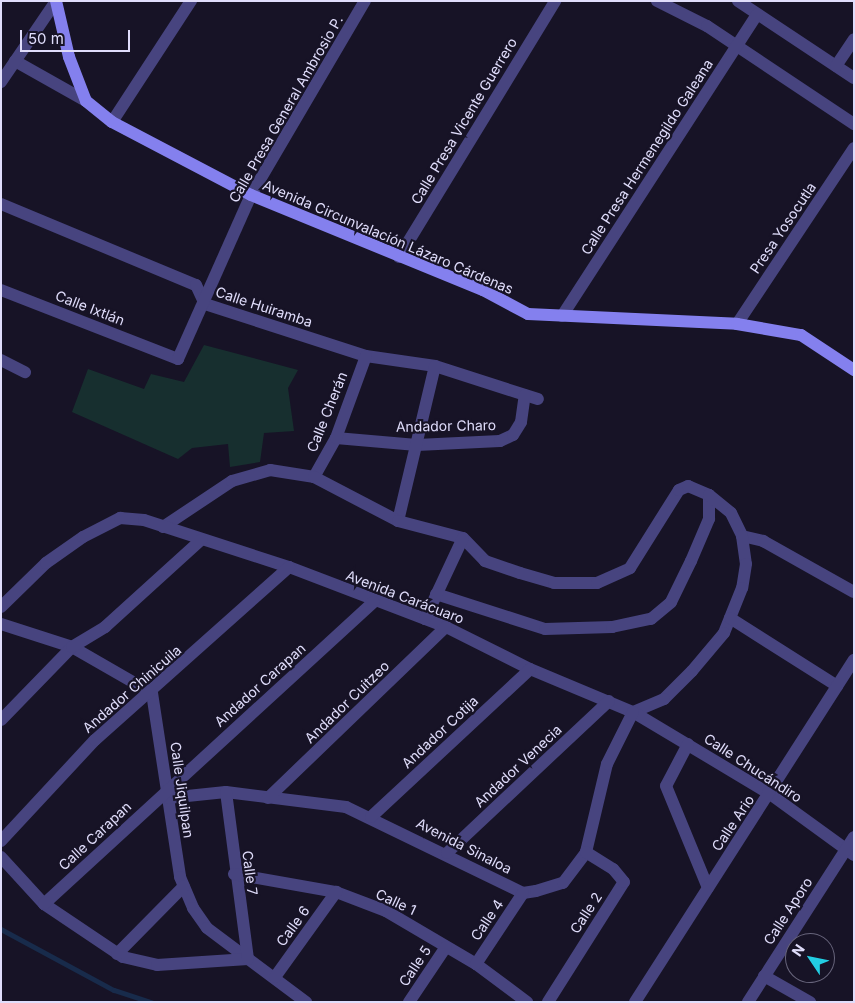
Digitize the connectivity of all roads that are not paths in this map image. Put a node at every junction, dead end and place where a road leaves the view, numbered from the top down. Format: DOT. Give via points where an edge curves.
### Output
graph roads {
  1 [pos="56,1"];
  2 [pos="191,1"];
  3 [pos="365,1"];
  4 [pos="555,1"];
  5 [pos="657,1"];
  6 [pos="738,1"];
  7 [pos="757,14"];
  8 [pos="854,39"];
  9 [pos="737,46"];
  10 [pos="15,61"];
  11 [pos="836,66"];
  12 [pos="854,78"];
  13 [pos="1,82"];
  14 [pos="86,101"];
  15 [pos="112,122"];
  16 [pos="854,124"];
  17 [pos="854,148"];
  18 [pos="251,195"];
  19 [pos="1,204"];
  20 [pos="399,257"];
  21 [pos="1,290"];
  22 [pos="205,304"];
  23 [pos="562,316"];
  24 [pos="737,324"];
  25 [pos="168,354"];
  26 [pos="366,356"];
  27 [pos="1,360"];
  28 [pos="435,366"];
  29 [pos="854,370"];
  30 [pos="25,372"];
  31 [pos="531,397"];
  32 [pos="336,438"];
  33 [pos="417,445"];
  34 [pos="314,478"];
  35 [pos="709,495"];
  36 [pos="398,521"];
  37 [pos="163,527"];
  38 [pos="742,536"];
  39 [pos="463,538"];
  40 [pos="201,540"];
  41 [pos="289,567"];
  42 [pos="854,592"];
  43 [pos="436,594"];
  44 [pos="373,602"];
  45 [pos="1,607"];
  46 [pos="730,618"];
  47 [pos="425,620"];
  48 [pos="1,624"];
  49 [pos="446,627"];
  50 [pos="72,647"];
  51 [pos="854,660"];
  52 [pos="530,669"];
  53 [pos="838,686"];
  54 [pos="152,693"];
  55 [pos="609,701"];
  56 [pos="633,712"];
  57 [pos="1,720"];
  58 [pos="688,744"];
  59 [pos="226,792"];
  60 [pos="167,794"];
  61 [pos="770,794"];
  62 [pos="268,798"];
  63 [pos="371,817"];
  64 [pos="854,837"];
  65 [pos="1,841"];
  66 [pos="586,852"];
  67 [pos="850,852"];
  68 [pos="447,853"];
  69 [pos="1,857"];
  70 [pos="234,874"];
  71 [pos="184,886"];
  72 [pos="708,888"];
  73 [pos="336,892"];
  74 [pos="523,893"];
  75 [pos="44,904"];
  76 [pos="446,947"];
  77 [pos="117,954"];
  78 [pos="248,959"];
  79 [pos="476,964"];
  80 [pos="764,976"];
  81 [pos="275,977"];
  82 [pos="509,996"];
  83 [pos="306,1002"];
  84 [pos="409,1002"];
  85 [pos="527,1002"];
  86 [pos="548,1002"];
  87 [pos="635,1002"];
  88 [pos="748,1002"];
  89 [pos="810,1002"];
  1 -- 10 [label="street"];
  1 -- 14 [label="street, Avenida Circunvalación Lázaro Cárdenas" via="69,57"];
  2 -- 15 [label="street"];
  3 -- 18 [label="street, Calle Presa General Ambrosio P."];
  4 -- 20 [label="street, Calle Presa Vicente Guerrero"];
  5 -- 9 [label="street"];
  6 -- 7 [label="street"];
  7 -- 9 [label="street, Calle Presa Hermenegildo Galeana"];
  7 -- 11 [label="street"];
  8 -- 11 [label="street"];
  9 -- 16 [label="street"];
  9 -- 23 [label="street, Calle Presa Hermenegildo Galeana"];
  10 -- 13 [label="street"];
  10 -- 14 [label="street"];
  11 -- 12 [label="street"];
  14 -- 15 [label="street, Avenida Circunvalación Lázaro Cárdenas"];
  15 -- 18 [label="street, Avenida Circunvalación Lázaro Cárdenas"];
  17 -- 24 [label="street, Presa Yosocutla"];
  18 -- 20 [label="street, Avenida Circunvalación Lázaro Cárdenas"];
  18 -- 22 [label="street, Calle Presa General Ambrosio P."];
  19 -- 22 [label="street, Calle Huiramba" via="196,286"];
  20 -- 23 [label="street, Avenida Circunvalación Lázaro Cárdenas" via="483,290 528,314"];
  21 -- 25 [label="street, Calle Ixtlán"];
  22 -- 25 [label="street, Calle Presa General Ambrosio P." via="178,359"];
  22 -- 26 [label="street, Calle Huiramba"];
  23 -- 24 [label="street, Avenida Circunvalación Lázaro Cárdenas"];
  24 -- 29 [label="street, Avenida Circunvalación Lázaro Cárdenas" via="801,335"];
  26 -- 28 [label="street, Calle Huiramba"];
  26 -- 32 [label="street, Calle Cherán"];
  27 -- 30 [label="street"];
  28 -- 31 [label="street, Calle Huiramba"];
  28 -- 33 [label="street"];
  31 -- 33 [label="street, Andador Charo" via="513,435 500,441"];
  32 -- 33 [label="street, Andador Charo"];
  32 -- 34 [label="street, Calle Cherán"];
  33 -- 36 [label="street"];
  34 -- 36 [label="street"];
  34 -- 37 [label="street" via="270,470 232,481"];
  35 -- 38 [label="street" via="731,513"];
  35 -- 39 [label="street" via="688,486 679,490 630,568 597,583 554,583 520,573 485,561"];
  35 -- 43 [label="street" via="708,519 691,561 671,602 651,619 612,627 544,629"];
  36 -- 39 [label="street"];
  37 -- 40 [label="street, Avenida Carácuaro"];
  37 -- 45 [label="street, Avenida Carácuaro" via="144,520 120,518 83,537 46,563"];
  38 -- 42 [label="street" via="763,541"];
  38 -- 46 [label="street" via="745,572"];
  39 -- 43 [label="street"];
  40 -- 41 [label="street, Avenida Carácuaro"];
  40 -- 50 [label="street" via="105,628"];
  41 -- 44 [label="street, Avenida Carácuaro"];
  41 -- 54 [label="street, Andador Chinicuila"];
  43 -- 47 [label="street"];
  44 -- 47 [label="street, Avenida Carácuaro"];
  44 -- 60 [label="street, Andador Carapan"];
  46 -- 53 [label="street"];
  46 -- 56 [label="street" via="724,633 692,672 664,699"];
  47 -- 49 [label="street, Avenida Carácuaro"];
  48 -- 50 [label="street"];
  49 -- 52 [label="street, Avenida Carácuaro"];
  49 -- 62 [label="street, Andador Cuitzeo"];
  50 -- 54 [label="street"];
  50 -- 57 [label="street"];
  51 -- 53 [label="street, Calle Ario"];
  52 -- 55 [label="street, Avenida Carácuaro"];
  52 -- 63 [label="street, Andador Cotija"];
  53 -- 61 [label="street, Calle Ario"];
  54 -- 60 [label="street, Calle Jiquilpan"];
  54 -- 65 [label="street, Andador Chinicuila" via="95,740"];
  55 -- 56 [label="street, Avenida Carácuaro"];
  55 -- 68 [label="street, Andador Venecia"];
  56 -- 58 [label="street, Calle Chucándiro"];
  56 -- 66 [label="street" via="607,764"];
  58 -- 61 [label="street, Calle Chucándiro"];
  58 -- 72 [label="street" via="666,786"];
  59 -- 60 [label="street, Avenida Sinaloa"];
  59 -- 62 [label="street, Avenida Sinaloa"];
  59 -- 70 [label="street, Calle 7"];
  60 -- 71 [label="street, Calle Jiquilpan"];
  60 -- 75 [label="street, Calle Carapan"];
  61 -- 67 [label="street, Calle Chucándiro"];
  61 -- 72 [label="street, Calle Ario"];
  62 -- 63 [label="street, Avenida Sinaloa" via="320,802"];
  63 -- 68 [label="street, Avenida Sinaloa"];
  64 -- 67 [label="street, Calle Aporo"];
  66 -- 74 [label="street" via="563,883"];
  66 -- 86 [label="street, Calle 2" via="613,869 624,882"];
  67 -- 80 [label="street, Calle Aporo"];
  68 -- 74 [label="street, Avenida Sinaloa"];
  69 -- 75 [label="street"];
  70 -- 73 [label="street, Calle 1"];
  70 -- 78 [label="street, Calle 7"];
  71 -- 77 [label="street"];
  71 -- 78 [label="street, Calle Jiquilpan" via="207,928"];
  72 -- 87 [label="street, Calle Ario"];
  73 -- 76 [label="street, Calle 1" via="386,911"];
  73 -- 81 [label="street, Calle 6"];
  74 -- 79 [label="street, Calle 4"];
  75 -- 77 [label="street"];
  76 -- 79 [label="street, Calle 1"];
  76 -- 84 [label="street, Calle 5"];
  77 -- 78 [label="street" via="157,965"];
  78 -- 81 [label="street, Calle Jiquilpan"];
  79 -- 82 [label="street, Calle 1"];
  80 -- 88 [label="street, Calle Aporo"];
  80 -- 89 [label="street"];
  81 -- 83 [label="street, Calle Jiquilpan"];
  82 -- 85 [label="street, Calle 1"];
}
